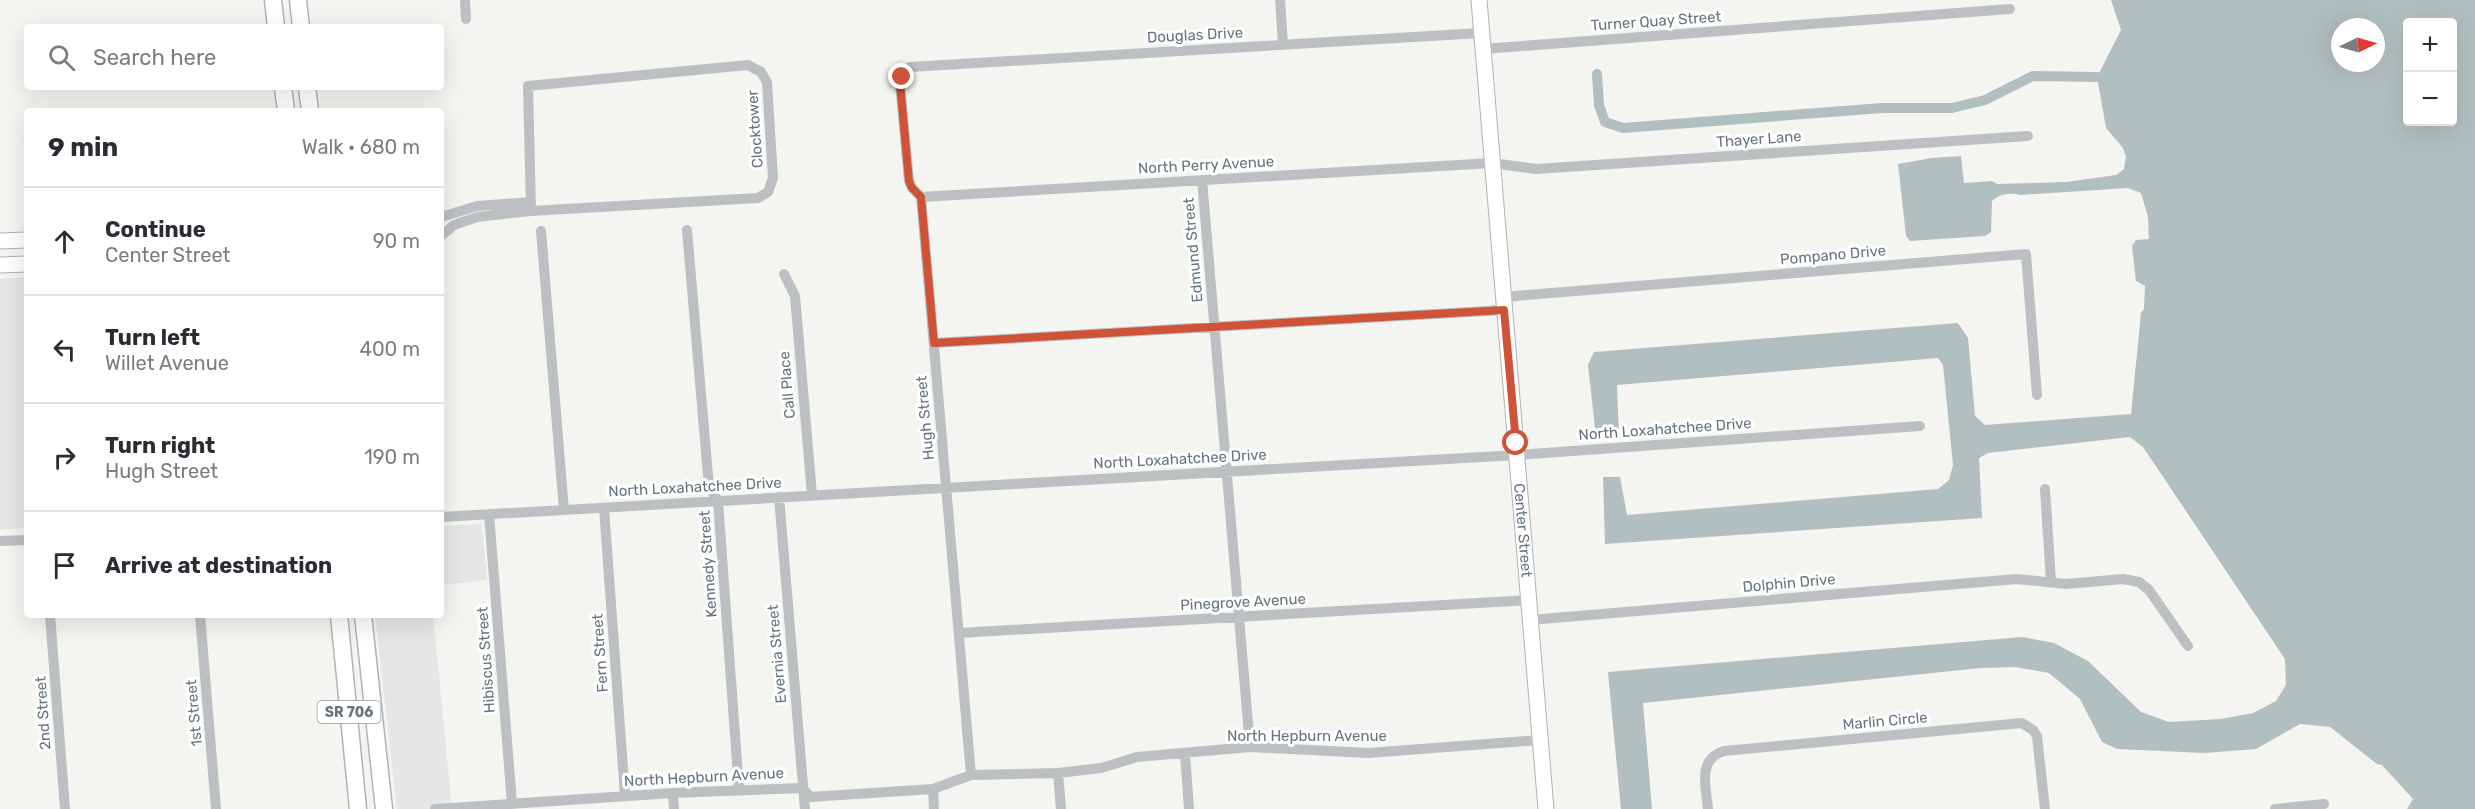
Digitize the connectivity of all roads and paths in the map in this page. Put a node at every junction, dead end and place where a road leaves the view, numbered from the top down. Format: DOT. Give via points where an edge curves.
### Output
graph roads {
  1 [pos="273,0"];
  2 [pos="298,0"];
  3 [pos="465,0"];
  4 [pos="1280,0"];
  5 [pos="1479,0"];
  6 [pos="2010,9"];
  7 [pos="466,18"];
  8 [pos="276,24"];
  9 [pos="301,24"];
  10 [pos="1482,41"];
  11 [pos="1283,45"];
  12 [pos="910,67"];
  13 [pos="283,90"];
  14 [pos="307,90"];
  15 [pos="286,108"];
  16 [pos="310,108"];
  17 [pos="2028,136"];
  18 [pos="1492,163"];
  19 [pos="1202,180"];
  20 [pos="921,197"];
  21 [pos="531,207"];
  22 [pos="444,216"];
  23 [pos="541,231"];
  24 [pos="687,231"];
  25 [pos="444,233"];
  26 [pos="24,240"];
  27 [pos="0,241"];
  28 [pos="24,264"];
  29 [pos="0,265"];
  30 [pos="784,274"];
  31 [pos="1504,303"];
  32 [pos="1215,326"];
  33 [pos="934,343"];
  34 [pos="2037,395"];
  35 [pos="1920,426"];
  36 [pos="1517,455"];
  37 [pos="1227,472"];
  38 [pos="946,488"];
  39 [pos="2045,489"];
  40 [pos="812,495"];
  41 [pos="779,497"];
  42 [pos="718,501"];
  43 [pos="604,508"];
  44 [pos="564,510"];
  45 [pos="489,514"];
  46 [pos="444,517"];
  47 [pos="24,540"];
  48 [pos="0,541"];
  49 [pos="2051,582"];
  50 [pos="1528,600"];
  51 [pos="1240,617"];
  52 [pos="50,618"];
  53 [pos="200,618"];
  54 [pos="339,618"];
  55 [pos="363,618"];
  56 [pos="1530,620"];
  57 [pos="959,633"];
  58 [pos="2188,646"];
  59 [pos="1540,740"];
  60 [pos="1250,747"];
  61 [pos="1185,754"];
  62 [pos="1058,773"];
  63 [pos="971,775"];
  64 [pos="803,788"];
  65 [pos="933,789"];
  66 [pos="739,790"];
  67 [pos="673,793"];
  68 [pos="625,796"];
  69 [pos="512,804"];
  70 [pos="2324,804"];
  71 [pos="542,805"];
  72 [pos="65,809"];
  73 [pos="216,809"];
  74 [pos="358,809"];
  75 [pos="384,809"];
  76 [pos="435,809"];
  77 [pos="674,809"];
  78 [pos="805,809"];
  79 [pos="934,809"];
  80 [pos="1061,809"];
  81 [pos="1189,809"];
  82 [pos="1546,809"];
  83 [pos="1708,809"];
  84 [pos="2045,809"];
  85 [pos="2275,809"];
  1 -- 8 [label="main road"];
  2 -- 9 [label="main road"];
  3 -- 7 [label="street"];
  4 -- 11 [label="street"];
  5 -- 10 [label="street, Center Street"];
  6 -- 10 [label="street, Turner Quay Street"];
  10 -- 11 [label="street, Douglas Drive"];
  10 -- 18 [label="street, Center Street"];
  11 -- 12 [label="street, Douglas Drive"];
  12 -- 20 [label="street, Hugh Street" via="900,84 909,181"];
  13 -- 15 [label="main road"];
  14 -- 16 [label="main road"];
  17 -- 18 [label="street, Thayer Lane" via="1536,169"];
  18 -- 19 [label="street, North Perry Avenue"];
  18 -- 31 [label="street, Center Street"];
  19 -- 20 [label="street, North Perry Avenue"];
  19 -- 32 [label="street, Edmund Street"];
  20 -- 33 [label="street, Hugh Street"];
  21 -- 21 [label="street, Clocktower" via="528,86 748,65 761,72 767,82 773,178 768,192 758,198"];
  21 -- 22 [label="street, Clocktower" via="477,207"];
  21 -- 25 [label="street, Clocktower" via="477,217 454,225"];
  23 -- 44 [label="street"];
  24 -- 42 [label="street, Kennedy Street" via="710,487"];
  26 -- 27 [label="street"];
  28 -- 29 [label="street"];
  30 -- 40 [label="street, Call Place" via="795,296"];
  31 -- 32 [label="street"];
  31 -- 34 [label="street, Pompano Drive" via="2026,255"];
  31 -- 36 [label="street, Center Street"];
  32 -- 33 [label="street"];
  32 -- 37 [label="street, Edmund Street"];
  33 -- 38 [label="street, Hugh Street"];
  35 -- 36 [label="street, North Loxahatchee Drive"];
  36 -- 37 [label="street, North Loxahatchee Drive"];
  36 -- 50 [label="street, Center Street"];
  37 -- 38 [label="street, North Loxahatchee Drive"];
  37 -- 51 [label="street, Edmund Street"];
  38 -- 40 [label="street, North Loxahatchee Drive"];
  38 -- 57 [label="street, Hugh Street"];
  39 -- 49 [label="street"];
  40 -- 41 [label="street, North Loxahatchee Drive"];
  41 -- 42 [label="street, North Loxahatchee Drive"];
  41 -- 64 [label="street, Evernia Street"];
  42 -- 43 [label="street, North Loxahatchee Drive"];
  42 -- 66 [label="street, Kennedy Street"];
  43 -- 44 [label="street, North Loxahatchee Drive"];
  43 -- 68 [label="street, Fern Street"];
  44 -- 45 [label="street, North Loxahatchee Drive"];
  45 -- 46 [label="street, North Loxahatchee Drive"];
  45 -- 69 [label="street, Hibiscus Street"];
  47 -- 48 [label="street"];
  49 -- 56 [label="street, Dolphin Drive" via="2017,579"];
  49 -- 58 [label="street, Dolphin Drive" via="2139,582 2149,590"];
  50 -- 51 [label="street, Pinegrove Avenue"];
  50 -- 56 [label="street, Center Street"];
  51 -- 57 [label="street, Pinegrove Avenue"];
  51 -- 60 [label="street, Edmund Street"];
  52 -- 72 [label="street, 2nd Street"];
  53 -- 73 [label="street, 1st Street"];
  54 -- 74 [label="main road, SR 706"];
  55 -- 75 [label="main road, SR 706"];
  56 -- 59 [label="street, Center Street"];
  57 -- 63 [label="street, Hugh Street"];
  59 -- 60 [label="street, North Hepburn Avenue" via="1368,753"];
  59 -- 82 [label="street, Center Street"];
  60 -- 61 [label="street, North Hepburn Avenue"];
  61 -- 62 [label="street, North Hepburn Avenue" via="1137,757 1101,768"];
  61 -- 81 [label="street"];
  62 -- 63 [label="street, North Hepburn Avenue"];
  62 -- 80 [label="street"];
  63 -- 65 [label="street, North Hepburn Avenue"];
  64 -- 65 [label="street, North Hepburn Avenue" via="810,797"];
  64 -- 66 [label="street, North Hepburn Avenue"];
  64 -- 78 [label="street, Evernia Street"];
  65 -- 79 [label="street"];
  66 -- 67 [label="street, North Hepburn Avenue"];
  67 -- 68 [label="street, North Hepburn Avenue"];
  67 -- 77 [label="street"];
  68 -- 71 [label="street, North Hepburn Avenue"];
  69 -- 71 [label="street, North Hepburn Avenue"];
  69 -- 76 [label="street, North Hepburn Avenue"];
  70 -- 85 [label="street"];
  83 -- 84 [label="street, Marlin Circle" via="1705,769 1717,753 2022,723 2037,735"];
}
